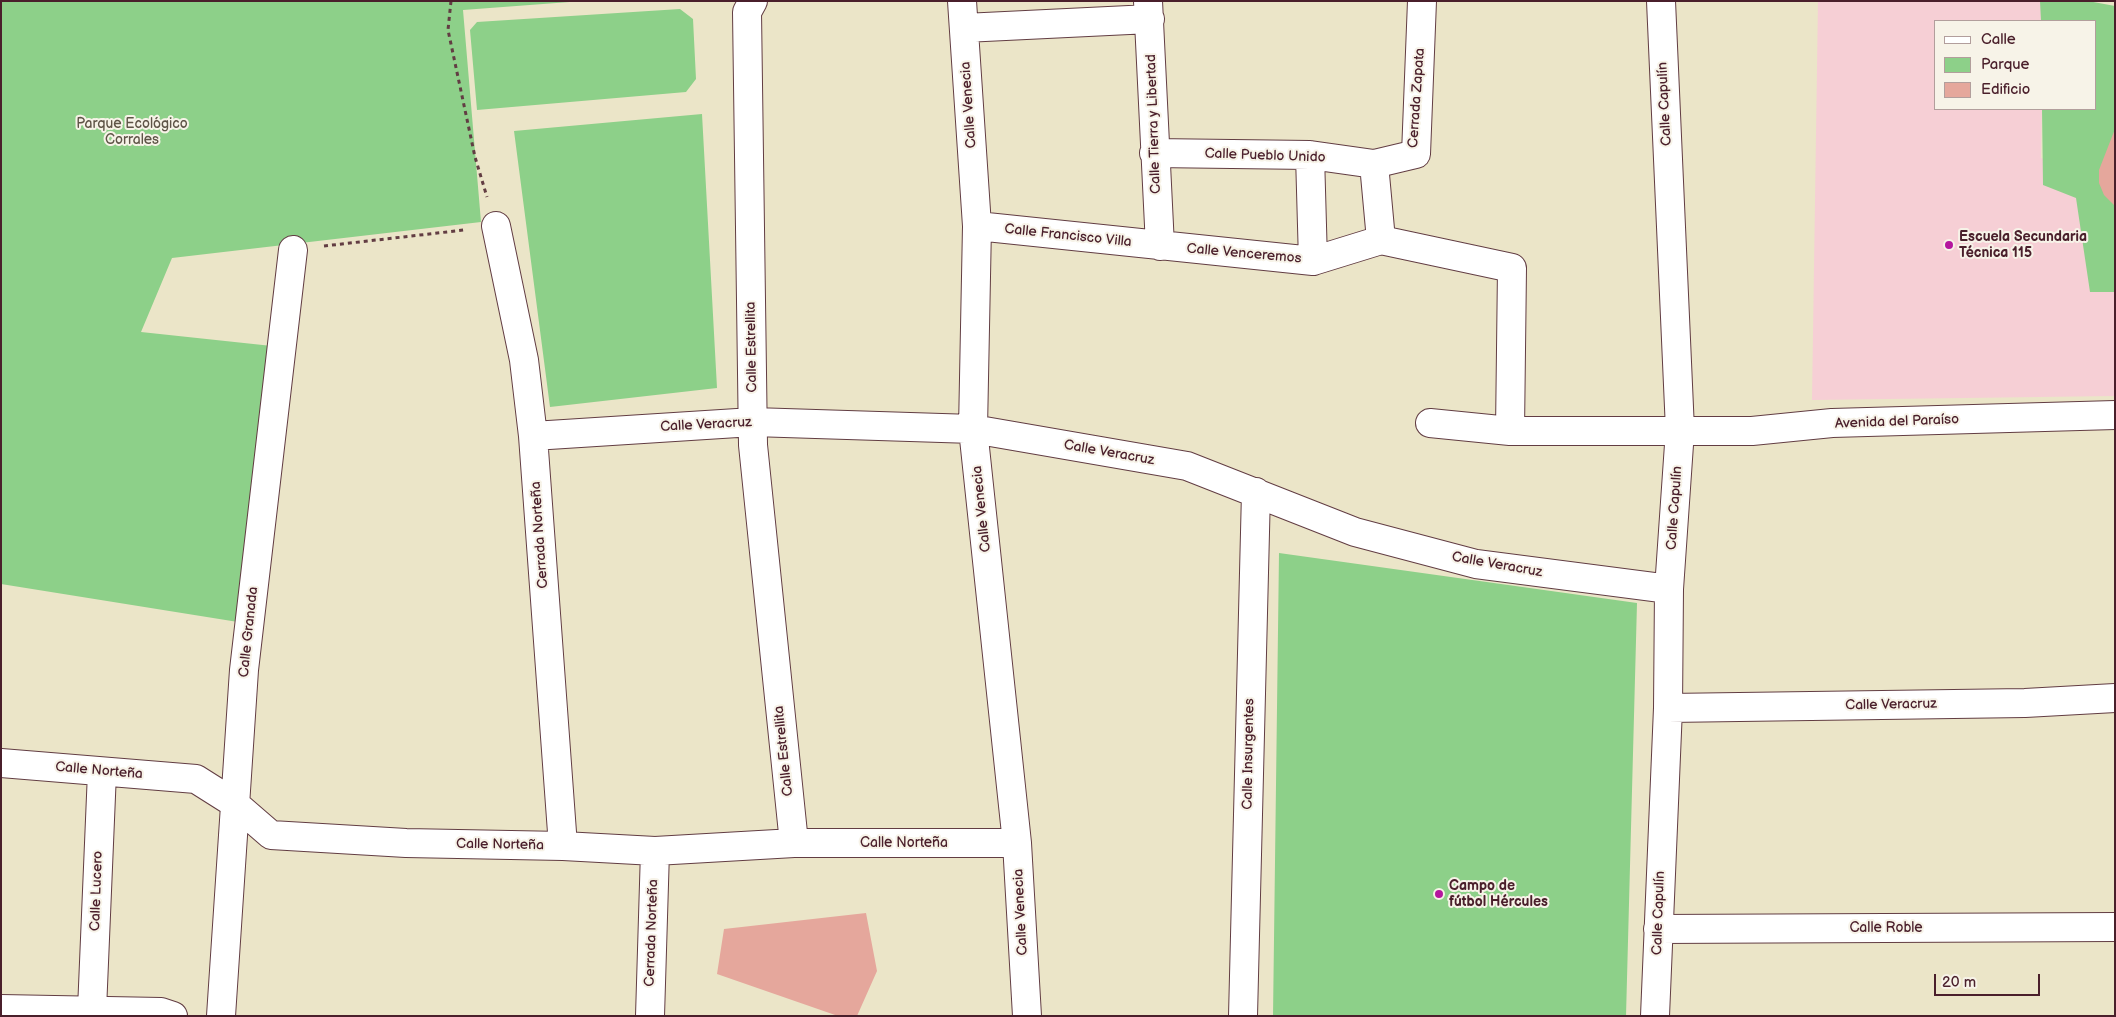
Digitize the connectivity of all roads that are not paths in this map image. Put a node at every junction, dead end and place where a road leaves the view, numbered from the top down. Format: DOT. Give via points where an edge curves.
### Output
graph roads {
  1 [pos="753,1"];
  2 [pos="962,1"];
  3 [pos="1422,1"];
  4 [pos="1661,1"];
  5 [pos="1149,10"];
  6 [pos="964,28"];
  7 [pos="1154,153"];
  8 [pos="1310,155"];
  9 [pos="1374,164"];
  10 [pos="496,226"];
  11 [pos="977,226"];
  12 [pos="1381,240"];
  13 [pos="1160,246"];
  14 [pos="293,250"];
  15 [pos="1313,261"];
  16 [pos="2115,415"];
  17 [pos="753,422"];
  18 [pos="1430,424"];
  19 [pos="973,429"];
  20 [pos="1680,430"];
  21 [pos="1510,431"];
  22 [pos="533,436"];
  23 [pos="1256,492"];
  24 [pos="1669,589"];
  25 [pos="2115,698"];
  26 [pos="1668,708"];
  27 [pos="1,763"];
  28 [pos="102,772"];
  29 [pos="234,802"];
  30 [pos="794,843"];
  31 [pos="1017,843"];
  32 [pos="564,846"];
  33 [pos="655,851"];
  34 [pos="2115,927"];
  35 [pos="1658,929"];
  36 [pos="1,1009"];
  37 [pos="92,1010"];
  38 [pos="173,1016"];
  39 [pos="221,1016"];
  40 [pos="650,1016"];
  41 [pos="1027,1016"];
  42 [pos="1243,1016"];
  43 [pos="1655,1016"];
  1 -- 17 [label="street, Calle Estrellita" via="747,12"];
  2 -- 6 [label="street, Calle Venecia"];
  3 -- 9 [label="street, Cerrada Zapata" via="1416,154"];
  4 -- 20 [label="street, Calle Capulín"];
  5 -- 6 [label="street"];
  5 -- 7 [label="street, Calle Tierra y Libertad"];
  6 -- 11 [label="street, Calle Venecia"];
  7 -- 8 [label="street, Calle Pueblo Unido"];
  7 -- 13 [label="street, Calle Tierra y Libertad"];
  8 -- 9 [label="street, Calle Pueblo Unido"];
  8 -- 15 [label="street, Calle Venceremos"];
  9 -- 12 [label="street"];
  10 -- 22 [label="street, Cerrada Norteña" via="524,360"];
  11 -- 13 [label="street, Calle Francisco Villa"];
  11 -- 19 [label="street, Calle Venecia"];
  12 -- 15 [label="street"];
  12 -- 21 [label="street" via="1512,268"];
  13 -- 15 [label="street, Calle Venceremos"];
  14 -- 29 [label="street, Calle Granada" via="244,670"];
  16 -- 20 [label="street, Avenida del Paraíso" via="1832,423 1752,431"];
  17 -- 19 [label="street, Calle Veracruz"];
  17 -- 22 [label="street, Calle Veracruz"];
  17 -- 30 [label="street, Calle Estrellita"];
  18 -- 21 [label="street"];
  19 -- 23 [label="street, Calle Veracruz" via="1187,466"];
  19 -- 31 [label="street, Calle Venecia"];
  20 -- 21 [label="street"];
  20 -- 24 [label="street, Calle Capulín"];
  22 -- 32 [label="street, Cerrada Norteña"];
  23 -- 24 [label="street, Calle Veracruz" via="1354,532 1476,564"];
  23 -- 42 [label="street, Calle Insurgentes"];
  24 -- 26 [label="street, Calle Capulín"];
  25 -- 26 [label="street, Calle Veracruz" via="2025,704"];
  26 -- 35 [label="street, Calle Capulín"];
  27 -- 28 [label="street, Calle Norteña"];
  28 -- 29 [label="street, Calle Norteña" via="196,779"];
  28 -- 37 [label="street, Calle Lucero"];
  29 -- 32 [label="street, Calle Norteña" via="272,835 406,843"];
  29 -- 39 [label="street, Calle Granada"];
  30 -- 31 [label="street, Calle Norteña"];
  30 -- 33 [label="street, Calle Norteña"];
  31 -- 41 [label="street, Calle Venecia"];
  32 -- 33 [label="street, Calle Norteña"];
  33 -- 40 [label="street, Cerrada Norteña"];
  34 -- 35 [label="street, Calle Roble"];
  35 -- 43 [label="street, Calle Capulín"];
  36 -- 37 [label="street"];
  37 -- 38 [label="street" via="161,1012"];
}
